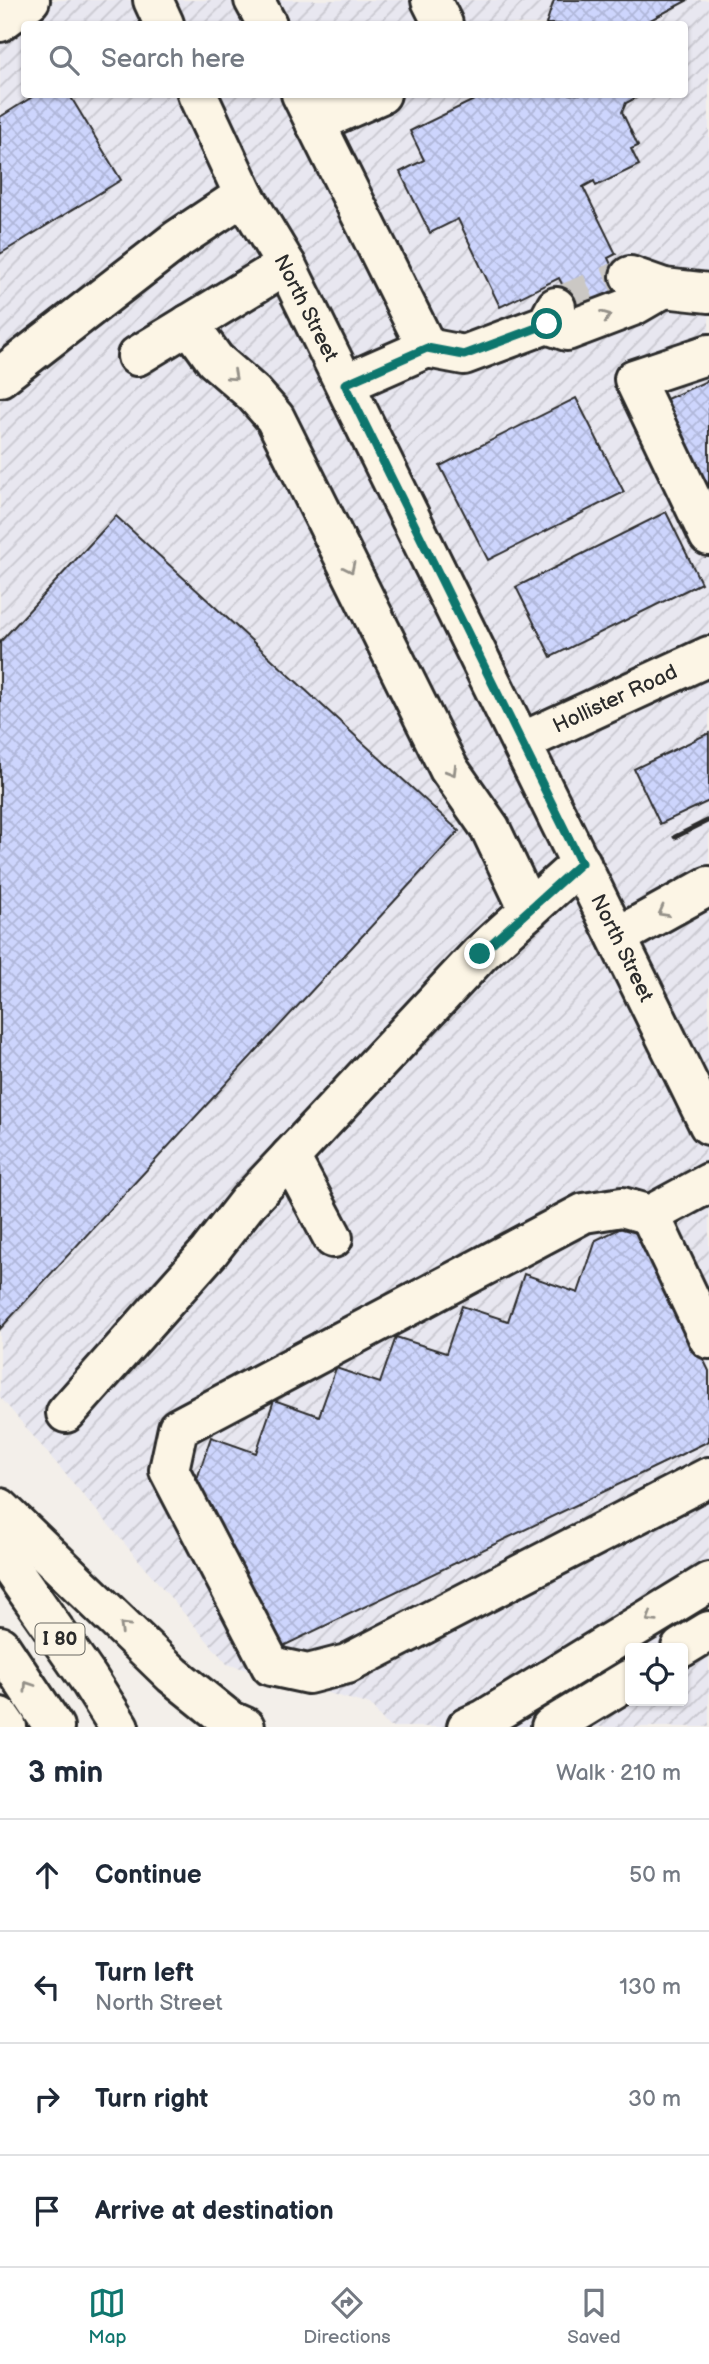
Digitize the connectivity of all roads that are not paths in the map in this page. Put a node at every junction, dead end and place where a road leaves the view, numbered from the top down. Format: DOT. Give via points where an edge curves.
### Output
graph roads {
  1 [pos="30,0"];
  2 [pos="153,0"];
  3 [pos="254,0"];
  4 [pos="431,0"];
  5 [pos="163,21"];
  6 [pos="265,21"];
  7 [pos="442,21"];
  8 [pos="0,22"];
  9 [pos="199,98"];
  10 [pos="362,98"];
  11 [pos="308,109"];
  12 [pos="244,195"];
  13 [pos="286,265"];
  14 [pos="709,293"];
  15 [pos="189,324"];
  16 [pos="427,348"];
  17 [pos="709,354"];
  18 [pos="137,356"];
  19 [pos="0,377"];
  20 [pos="345,384"];
  21 [pos="709,536"];
  22 [pos="709,656"];
  23 [pos="522,742"];
  24 [pos="581,863"];
  25 [pos="709,886"];
  26 [pos="529,910"];
  27 [pos="617,937"];
  28 [pos="709,1125"];
  29 [pos="290,1157"];
  30 [pos="709,1183"];
  31 [pos="650,1215"];
  32 [pos="333,1238"];
  33 [pos="709,1339"];
  34 [pos="66,1413"];
  35 [pos="709,1477"];
  36 [pos="0,1508"];
  37 [pos="0,1552"];
  38 [pos="709,1582"];
  39 [pos="709,1631"];
  40 [pos="688,1644"];
  41 [pos="0,1646"];
  42 [pos="625,1682"];
  43 [pos="0,1717"];
  44 [pos="7,1727"];
  45 [pos="54,1727"];
  46 [pos="119,1727"];
  47 [pos="245,1727"];
  48 [pos="467,1727"];
  49 [pos="551,1727"];
  1 -- 8 [label="main road"];
  2 -- 5 [label="main road"];
  3 -- 6 [label="main road"];
  4 -- 7 [label="main road"];
  9 -- 12 [label="main road, North Street"];
  10 -- 11 [label="main road"];
  11 -- 16 [label="main road"];
  12 -- 13 [label="main road, North Street"];
  12 -- 19 [label="main road" via="178,239"];
  13 -- 15 [label="main road"];
  13 -- 20 [label="main road, North Street"];
  16 -- 14 [label="main road, one-way" via="464,355 551,315 567,331 633,306 647,282"];
  15 -- 18 [label="main road"];
  15 -- 26 [label="main road, one-way" via="215,360 275,418 449,769 489,828"];
  16 -- 20 [label="main road"];
  17 -- 21 [label="main road" via="634,379"];
  20 -- 23 [label="main road, North Street"];
  22 -- 23 [label="main road, Hollister Road"];
  23 -- 24 [label="main road, North Street"];
  24 -- 26 [label="main road"];
  24 -- 27 [label="main road, North Street"];
  25 -- 27 [label="main road, one-way"];
  26 -- 29 [label="main road" via="480,954"];
  27 -- 28 [label="main road, North Street"];
  29 -- 32 [label="main road"];
  29 -- 34 [label="main road"];
  30 -- 31 [label="main road"];
  31 -- 33 [label="main road"];
  31 -- 35 [label="main road" via="622,1207 584,1213 191,1421 178,1428 169,1470 271,1665 308,1674 347,1664"];
  47 -- 36 [label="main road, one-way" via="229,1720 173,1675"];
  37 -- 46 [label="main road, I 80"];
  38 -- 48 [label="main road, one-way"];
  39 -- 40 [label="main road"];
  45 -- 41 [label="main road, I 80, one-way"];
  42 -- 49 [label="main road"];
  43 -- 44 [label="main road"];
}
